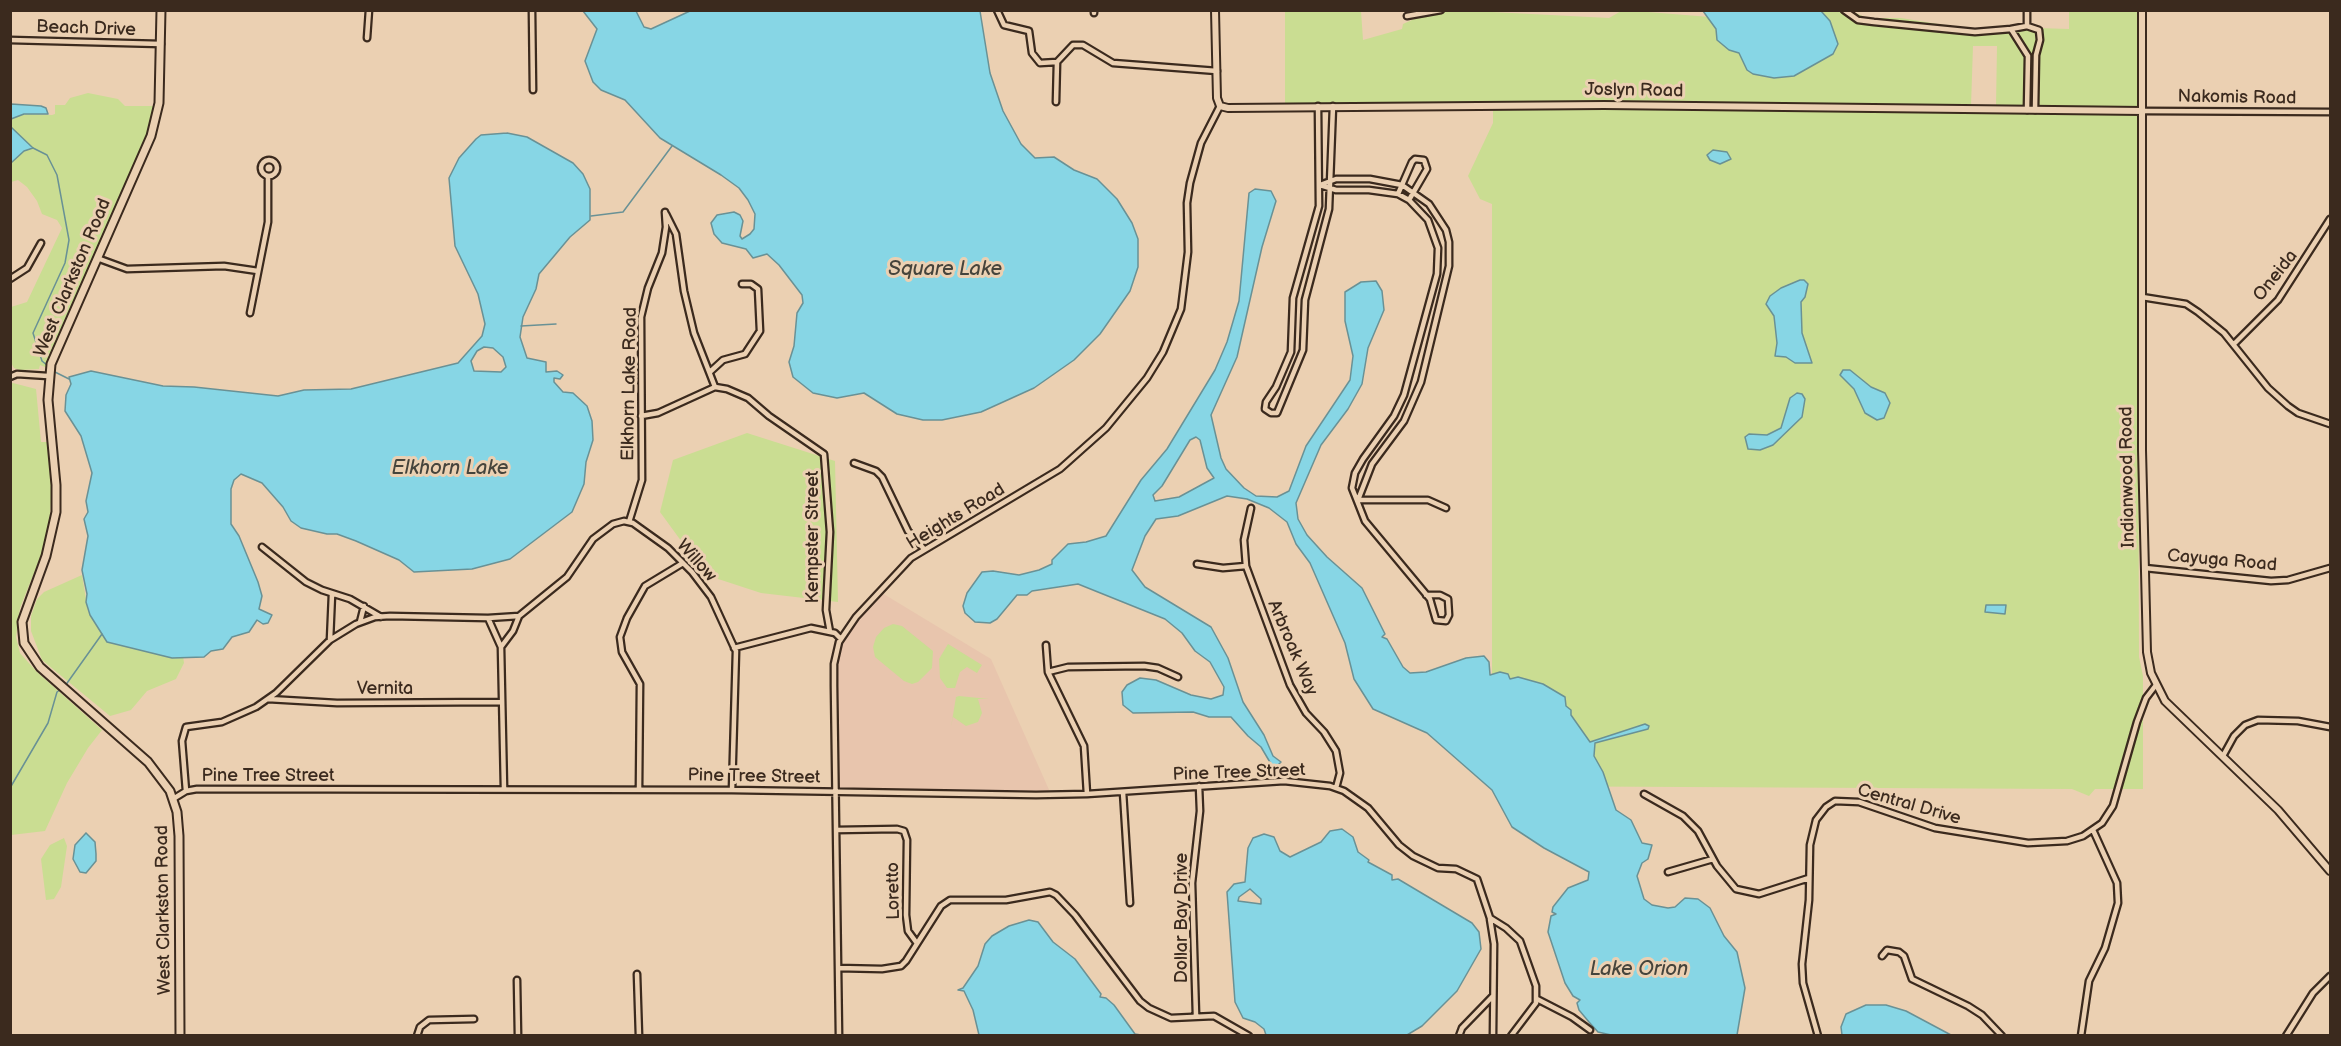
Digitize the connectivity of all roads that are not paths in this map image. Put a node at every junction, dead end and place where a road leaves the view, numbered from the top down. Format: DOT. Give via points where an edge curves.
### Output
graph roads {
  1 [pos="161,10"];
  2 [pos="369,10"];
  3 [pos="532,10"];
  4 [pos="996,10"];
  5 [pos="1215,10"];
  6 [pos="1441,10"];
  7 [pos="1844,10"];
  8 [pos="2027,10"];
  9 [pos="2142,10"];
  10 [pos="1407,16"];
  11 [pos="2027,26"];
  12 [pos="2011,29"];
  13 [pos="368,38"];
  14 [pos="10,40"];
  15 [pos="161,44"];
  16 [pos="1057,62"];
  17 [pos="1217,71"];
  18 [pos="532,90"];
  19 [pos="1056,102"];
  20 [pos="1220,106"];
  21 [pos="1318,106"];
  22 [pos="1332,106"];
  23 [pos="2026,110"];
  24 [pos="2035,111"];
  25 [pos="2143,111"];
  26 [pos="2331,112"];
  27 [pos="268,176"];
  28 [pos="1331,182"];
  29 [pos="1320,185"];
  30 [pos="1402,185"];
  31 [pos="1331,189"];
  32 [pos="1415,192"];
  33 [pos="1398,194"];
  34 [pos="1409,201"];
  35 [pos="2331,219"];
  36 [pos="41,243"];
  37 [pos="97,258"];
  38 [pos="258,271"];
  39 [pos="10,279"];
  40 [pos="742,284"];
  41 [pos="2142,297"];
  42 [pos="250,313"];
  43 [pos="2234,344"];
  44 [pos="711,371"];
  45 [pos="48,376"];
  46 [pos="10,377"];
  47 [pos="716,387"];
  48 [pos="1276,387"];
  49 [pos="1285,393"];
  50 [pos="641,416"];
  51 [pos="2331,424"];
  52 [pos="854,463"];
  53 [pos="1358,500"];
  54 [pos="1251,508"];
  55 [pos="1446,508"];
  56 [pos="629,522"];
  57 [pos="262,547"];
  58 [pos="924,549"];
  59 [pos="683,563"];
  60 [pos="1197,564"];
  61 [pos="1246,566"];
  62 [pos="2145,568"];
  63 [pos="2331,568"];
  64 [pos="332,594"];
  65 [pos="1426,594"];
  66 [pos="364,606"];
  67 [pos="519,616"];
  68 [pos="381,617"];
  69 [pos="488,618"];
  70 [pos="360,622"];
  71 [pos="830,632"];
  72 [pos="841,639"];
  73 [pos="330,640"];
  74 [pos="1046,645"];
  75 [pos="501,647"];
  76 [pos="734,648"];
  77 [pos="1048,672"];
  78 [pos="1178,677"];
  79 [pos="2156,685"];
  80 [pos="268,699"];
  81 [pos="501,702"];
  82 [pos="2331,727"];
  83 [pos="2223,756"];
  84 [pos="1199,786"];
  85 [pos="1336,788"];
  86 [pos="504,789"];
  87 [pos="639,790"];
  88 [pos="732,790"];
  89 [pos="186,791"];
  90 [pos="835,792"];
  91 [pos="1123,792"];
  92 [pos="1087,794"];
  93 [pos="1644,794"];
  94 [pos="173,799"];
  95 [pos="836,830"];
  96 [pos="2093,830"];
  97 [pos="1713,860"];
  98 [pos="2331,871"];
  99 [pos="1668,872"];
  100 [pos="1809,878"];
  101 [pos="1130,903"];
  102 [pos="1490,918"];
  103 [pos="916,942"];
  104 [pos="1882,956"];
  105 [pos="838,968"];
  106 [pos="637,974"];
  107 [pos="2331,976"];
  108 [pos="517,980"];
  109 [pos="1493,996"];
  110 [pos="1536,999"];
  111 [pos="1196,1016"];
  112 [pos="474,1019"];
  113 [pos="1590,1030"];
  114 [pos="180,1035"];
  115 [pos="417,1035"];
  116 [pos="518,1035"];
  117 [pos="639,1035"];
  118 [pos="839,1035"];
  119 [pos="1249,1035"];
  120 [pos="1459,1035"];
  121 [pos="1493,1035"];
  122 [pos="1511,1035"];
  123 [pos="1816,1035"];
  124 [pos="2002,1035"];
  125 [pos="2081,1035"];
  126 [pos="2286,1035"];
  1 -- 15 [label="main road, West Clarkston Road"];
  2 -- 13 [label="street"];
  3 -- 18 [label="street"];
  4 -- 16 [label="street" via="1004,25 1029,31 1032,53 1040,63"];
  5 -- 17 [label="street"];
  6 -- 10 [label="street"];
  7 -- 12 [label="street" via="1858,20 1874,22 1976,32"];
  8 -- 11 [label="street"];
  9 -- 25 [label="street, Indianwood Road"];
  11 -- 12 [label="street"];
  11 -- 24 [label="street" via="2039,30 2040,40"];
  12 -- 23 [label="street" via="2028,56"];
  14 -- 15 [label="street, Beach Drive"];
  15 -- 37 [label="main road, West Clarkston Road" via="156,120"];
  16 -- 17 [label="street" via="1073,45 1083,45 1113,63"];
  16 -- 19 [label="street"];
  17 -- 20 [label="street"];
  20 -- 21 [label="street, Joslyn Road"];
  20 -- 58 [label="street, Heights Road" via="1201,143 1190,183 1181,309 1147,378 1106,428 1060,470"];
  21 -- 22 [label="street, Joslyn Road"];
  21 -- 29 [label="street"];
  22 -- 23 [label="street, Joslyn Road"];
  22 -- 28 [label="street"];
  23 -- 24 [label="street, Joslyn Road"];
  24 -- 25 [label="street, Joslyn Road"];
  25 -- 26 [label="street, Nakomis Road"];
  25 -- 41 [label="street, Indianwood Road"];
  27 -- 38 [label="street" via="268,222"];
  28 -- 29 [label="street"];
  28 -- 30 [label="street" via="1370,178"];
  28 -- 31 [label="street"];
  29 -- 31 [label="street"];
  29 -- 48 [label="street" via="1319,206 1293,298 1291,352"];
  30 -- 32 [label="street"];
  30 -- 32 [label="street" via="1415,159 1424,160 1427,169"];
  30 -- 33 [label="street"];
  31 -- 33 [label="street"];
  31 -- 49 [label="street" via="1305,300 1303,350"];
  32 -- 34 [label="street"];
  32 -- 53 [label="street" via="1429,204 1446,230 1449,266 1415,399 1372,464"];
  33 -- 34 [label="street"];
  34 -- 53 [label="street" via="1428,220 1434,235 1439,260 1437,274 1404,395 1355,474 1352,488"];
  35 -- 43 [label="street, Oneida" via="2278,300"];
  36 -- 39 [label="street" via="27,268"];
  37 -- 38 [label="street" via="127,269 224,266"];
  37 -- 45 [label="main road, West Clarkston Road" via="55,351"];
  38 -- 42 [label="street"];
  40 -- 44 [label="street" via="758,289 760,331 745,354 723,360"];
  41 -- 43 [label="street" via="2186,304"];
  41 -- 62 [label="street, Indianwood Road"];
  43 -- 51 [label="street" via="2268,388 2288,406"];
  44 -- 47 [label="street"];
  44 -- 50 [label="street, Elkhorn Lake Road" via="694,333 676,234 665,212 663,253 641,317"];
  45 -- 46 [label="street"];
  45 -- 94 [label="main road, West Clarkston Road" via="56,512 51,539 22,622 24,643 40,667 148,762"];
  47 -- 50 [label="street" via="658,413"];
  47 -- 71 [label="street, Kempster Street" via="748,398 824,454 830,532 826,610"];
  48 -- 49 [label="street"];
  48 -- 49 [label="street" via="1265,409 1277,413"];
  50 -- 56 [label="street, Elkhorn Lake Road" via="642,480"];
  52 -- 58 [label="street" via="882,477 908,531"];
  53 -- 55 [label="street" via="1428,500"];
  53 -- 65 [label="street" via="1365,521"];
  54 -- 61 [label="street, Arbroak Way" via="1244,540"];
  56 -- 59 [label="street, Willow" via="663,544"];
  56 -- 67 [label="street" via="613,524 593,539 567,577"];
  57 -- 64 [label="street" via="306,582"];
  58 -- 72 [label="street, Heights Road" via="887,583"];
  59 -- 76 [label="street, Willow" via="710,595"];
  59 -- 87 [label="street" via="645,586 620,637 622,652 640,684"];
  60 -- 61 [label="street"];
  61 -- 85 [label="street, Arbroak Way" via="1290,685 1336,750 1340,773"];
  62 -- 63 [label="street, Cayuga Road" via="2271,581"];
  62 -- 79 [label="street, Indianwood Road" via="2147,652"];
  64 -- 66 [label="street"];
  64 -- 73 [label="street"];
  65 -- 65 [label="street" via="1436,620 1446,621 1448,599"];
  66 -- 68 [label="street"];
  66 -- 70 [label="street"];
  67 -- 69 [label="street"];
  67 -- 75 [label="street"];
  68 -- 69 [label="street"];
  68 -- 70 [label="street"];
  69 -- 75 [label="street"];
  70 -- 73 [label="street"];
  71 -- 72 [label="street"];
  71 -- 76 [label="street" via="802,629"];
  72 -- 90 [label="street, Heights Road" via="834,664"];
  73 -- 80 [label="street"];
  74 -- 77 [label="street"];
  75 -- 81 [label="street"];
  76 -- 88 [label="street"];
  77 -- 78 [label="street" via="1068,667 1152,666"];
  77 -- 92 [label="street" via="1084,746"];
  79 -- 83 [label="street, Indianwood Road" via="2171,707"];
  79 -- 96 [label="street, Central Drive" via="2137,722 2113,806"];
  80 -- 81 [label="street, Vernita" via="337,703"];
  80 -- 89 [label="street" via="222,722 186,728 182,735"];
  81 -- 86 [label="street"];
  82 -- 83 [label="street" via="2258,720 2245,725 2234,736"];
  83 -- 98 [label="street, Indianwood Road" via="2280,812"];
  84 -- 85 [label="street, Pine Tree Street" via="1284,781"];
  84 -- 91 [label="street, Pine Tree Street"];
  84 -- 111 [label="street, Dollar Bay Drive" via="1192,883"];
  85 -- 102 [label="street" via="1357,798 1413,856 1477,879"];
  86 -- 87 [label="street, Pine Tree Street"];
  86 -- 89 [label="street, Pine Tree Street"];
  87 -- 88 [label="street, Pine Tree Street"];
  88 -- 90 [label="street, Pine Tree Street"];
  89 -- 94 [label="street, Pine Tree Street"];
  90 -- 92 [label="street, Pine Tree Street"];
  90 -- 95 [label="street, Heights Road"];
  91 -- 92 [label="street, Pine Tree Street"];
  91 -- 101 [label="street"];
  93 -- 97 [label="street" via="1683,816 1698,831"];
  94 -- 114 [label="main road, West Clarkston Road" via="179,836"];
  95 -- 103 [label="street, Loretto" via="904,831 906,915 908,931"];
  95 -- 105 [label="street, Heights Road"];
  96 -- 100 [label="street, Central Drive" via="2067,841 2028,843 1961,834 1859,802 1835,801 1826,807 1813,828"];
  96 -- 125 [label="street" via="2117,883 2118,903 2105,948 2089,981"];
  97 -- 99 [label="street"];
  97 -- 100 [label="street" via="1725,879 1747,893 1772,891"];
  100 -- 123 [label="street, Central Drive" via="1802,964"];
  102 -- 109 [label="street"];
  102 -- 110 [label="street" via="1520,941 1536,986"];
  103 -- 105 [label="street" via="901,966"];
  103 -- 111 [label="street" via="941,906 950,900 1006,900 1050,892 1070,909 1140,1001 1171,1018"];
  104 -- 124 [label="street" via="1887,950 1899,952 1912,979 1968,1006"];
  105 -- 118 [label="street, Heights Road"];
  106 -- 117 [label="street"];
  107 -- 126 [label="street" via="2313,993"];
  108 -- 116 [label="street"];
  109 -- 120 [label="street"];
  109 -- 121 [label="street"];
  110 -- 113 [label="street"];
  110 -- 122 [label="street"];
  111 -- 119 [label="street" via="1214,1016"];
  112 -- 115 [label="street" via="429,1020"];
}
